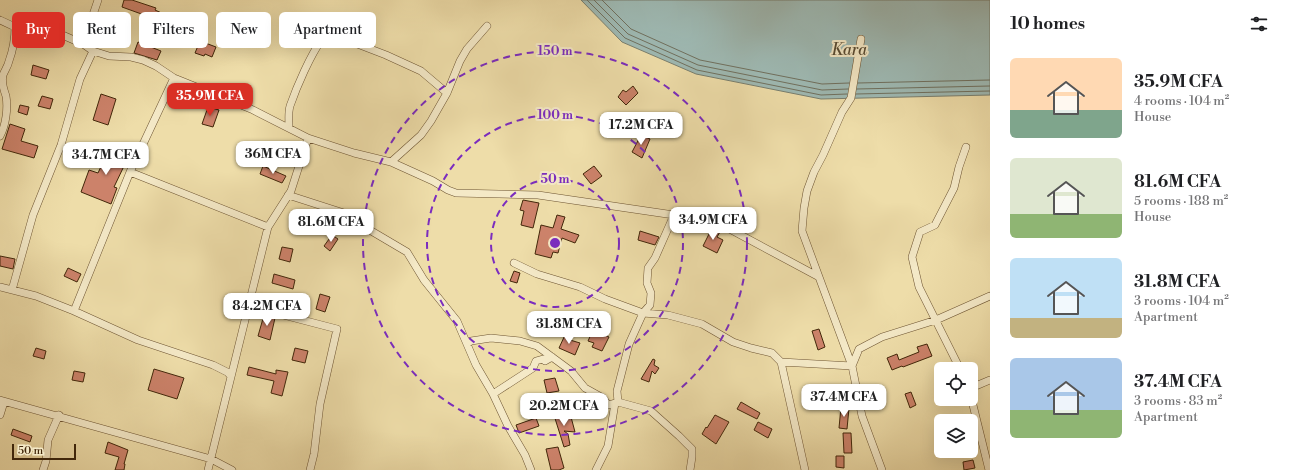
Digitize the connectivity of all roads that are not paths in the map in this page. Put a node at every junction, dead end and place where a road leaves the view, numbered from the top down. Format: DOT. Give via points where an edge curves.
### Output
graph roads {
  1 [pos="98,0"];
  2 [pos="94,12"];
  3 [pos="0,20"];
  4 [pos="12,26"];
  5 [pos="487,26"];
  6 [pos="861,38"];
  7 [pos="13,48"];
  8 [pos="89,48"];
  9 [pos="93,51"];
  10 [pos="174,78"];
  11 [pos="448,93"];
  12 [pos="289,128"];
  13 [pos="0,136"];
  14 [pos="308,138"];
  15 [pos="966,147"];
  16 [pos="391,162"];
  17 [pos="130,172"];
  18 [pos="288,195"];
  19 [pos="674,215"];
  20 [pos="268,227"];
  21 [pos="514,263"];
  22 [pos="819,277"];
  23 [pos="0,287"];
  24 [pos="12,290"];
  25 [pos="990,296"];
  26 [pos="249,306"];
  27 [pos="74,311"];
  28 [pos="643,312"];
  29 [pos="936,320"];
  30 [pos="467,344"];
  31 [pos="552,357"];
  32 [pos="781,362"];
  33 [pos="957,362"];
  34 [pos="852,366"];
  35 [pos="232,376"];
  36 [pos="990,380"];
  37 [pos="978,385"];
  38 [pos="493,394"];
  39 [pos="2,401"];
  40 [pos="617,403"];
  41 [pos="973,406"];
  42 [pos="0,415"];
  43 [pos="59,415"];
  44 [pos="211,458"];
  45 [pos="43,470"];
  46 [pos="208,470"];
  47 [pos="232,470"];
  48 [pos="310,470"];
  49 [pos="531,470"];
  50 [pos="596,470"];
  51 [pos="690,470"];
  52 [pos="805,470"];
  53 [pos="882,470"];
  54 [pos="989,470"];
  1 -- 2 [label="street"];
  3 -- 4 [label="street"];
  5 -- 11 [label="street" via="460,61"];
  6 -- 22 [label="street" via="851,98 814,172 804,208 802,231"];
  7 -- 13 [label="street" via="3,76 7,112"];
  8 -- 9 [label="street"];
  9 -- 10 [label="street" via="109,56 143,60"];
  9 -- 24 [label="street" via="80,78 61,145 33,215"];
  10 -- 12 [label="street" via="251,109"];
  10 -- 17 [label="street"];
  11 -- 12 [label="street" via="421,72 400,61 348,40 330,37 322,39 302,77 290,106"];
  11 -- 16 [label="street" via="421,135"];
  12 -- 14 [label="street"];
  14 -- 16 [label="street"];
  14 -- 18 [label="street"];
  15 -- 29 [label="street" via="949,199 935,225 920,232 912,257 919,287"];
  16 -- 19 [label="street" via="456,193 538,195"];
  17 -- 20 [label="street"];
  17 -- 27 [label="street"];
  18 -- 20 [label="street"];
  18 -- 30 [label="street" via="347,214 368,230 407,252 424,280 457,321"];
  19 -- 22 [label="street" via="709,218"];
  19 -- 28 [label="street" via="648,268 650,305"];
  20 -- 26 [label="street"];
  21 -- 28 [label="street" via="537,274 580,287 604,299"];
  22 -- 34 [label="street"];
  23 -- 24 [label="street"];
  24 -- 27 [label="street" via="36,296"];
  25 -- 29 [label="street"];
  26 -- 35 [label="street"];
  26 -- 48 [label="street" via="337,329 320,404"];
  27 -- 35 [label="street" via="138,340 214,365"];
  28 -- 32 [label="street" via="668,315 702,324 733,342 772,352"];
  28 -- 40 [label="street" via="629,344"];
  29 -- 33 [label="street"];
  29 -- 34 [label="street" via="882,337 859,349"];
  30 -- 31 [label="street" via="491,338 520,341 537,346"];
  30 -- 38 [label="street"];
  31 -- 38 [label="street" via="545,362 543,359 536,361 533,368"];
  31 -- 40 [label="street" via="572,371 585,388 603,398 608,404"];
  32 -- 34 [label="street"];
  32 -- 52 [label="street"];
  34 -- 53 [label="street" via="862,416"];
  35 -- 44 [label="street"];
  36 -- 37 [label="street"];
  38 -- 49 [label="street"];
  39 -- 42 [label="street"];
  39 -- 43 [label="street"];
  40 -- 50 [label="street" via="608,446"];
  40 -- 51 [label="street" via="651,411 679,436 692,449"];
  41 -- 54 [label="street"];
  43 -- 44 [label="street"];
  43 -- 45 [label="street" via="48,440"];
  44 -- 46 [label="street"];
  44 -- 47 [label="street"];
}
